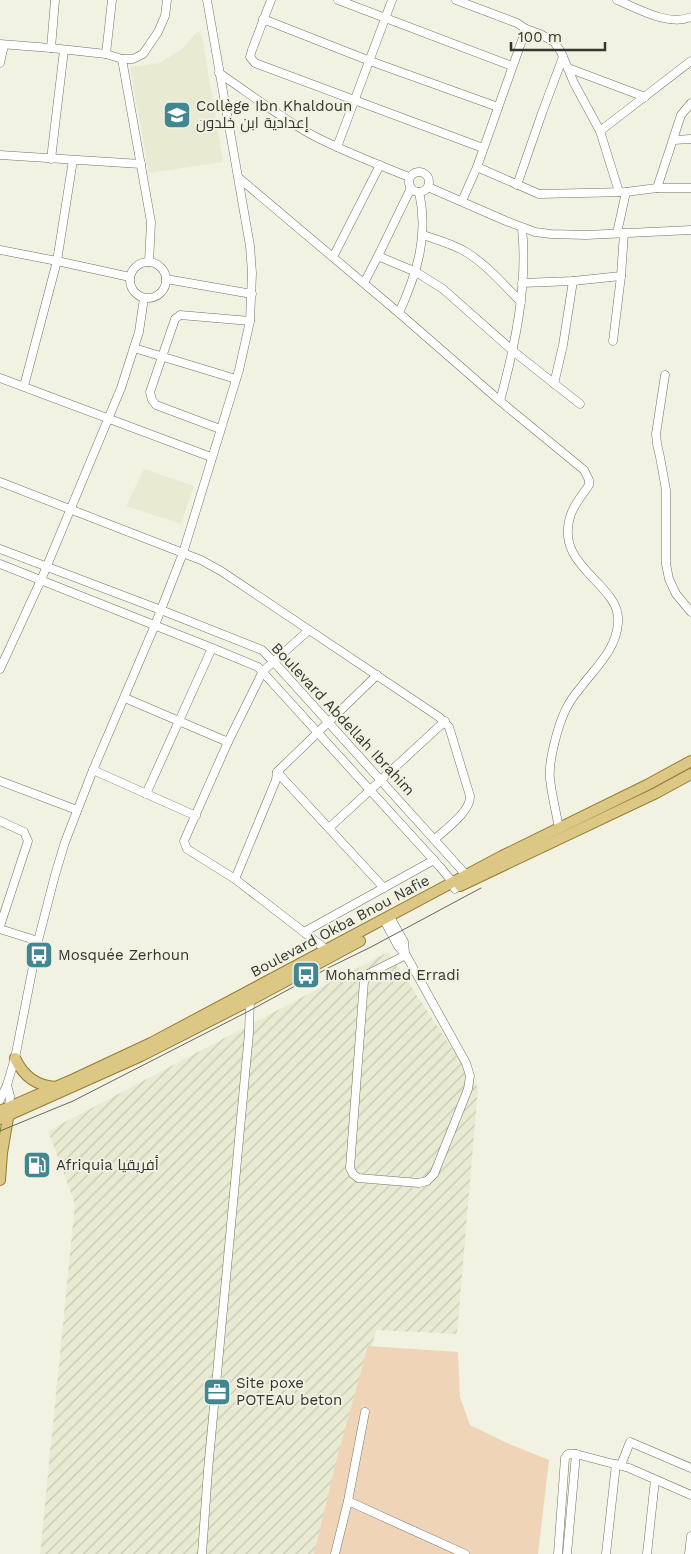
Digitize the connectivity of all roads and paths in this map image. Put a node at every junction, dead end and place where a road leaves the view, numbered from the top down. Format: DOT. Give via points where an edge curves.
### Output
graph roads {
  1 [pos="55,0"];
  2 [pos="112,0"];
  3 [pos="166,0"];
  4 [pos="207,0"];
  5 [pos="271,0"];
  6 [pos="338,0"];
  7 [pos="392,0"];
  8 [pos="456,0"];
  9 [pos="616,0"];
  10 [pos="691,17"];
  11 [pos="385,18"];
  12 [pos="263,20"];
  13 [pos="526,29"];
  14 [pos="2,44"];
  15 [pos="51,48"];
  16 [pos="64,50"];
  17 [pos="106,54"];
  18 [pos="563,57"];
  19 [pos="122,59"];
  20 [pos="370,61"];
  21 [pos="691,61"];
  22 [pos="0,62"];
  23 [pos="512,66"];
  24 [pos="568,68"];
  25 [pos="219,73"];
  26 [pos="645,97"];
  27 [pos="356,100"];
  28 [pos="691,103"];
  29 [pos="498,107"];
  30 [pos="600,132"];
  31 [pos="691,139"];
  32 [pos="674,140"];
  33 [pos="337,147"];
  34 [pos="483,148"];
  35 [pos="0,155"];
  36 [pos="51,159"];
  37 [pos="73,160"];
  38 [pos="141,164"];
  39 [pos="380,165"];
  40 [pos="477,166"];
  41 [pos="409,177"];
  42 [pos="239,178"];
  43 [pos="518,185"];
  44 [pos="428,186"];
  45 [pos="410,188"];
  46 [pos="657,188"];
  47 [pos="691,188"];
  48 [pos="419,192"];
  49 [pos="622,192"];
  50 [pos="462,201"];
  51 [pos="522,228"];
  52 [pos="691,230"];
  53 [pos="620,233"];
  54 [pos="423,235"];
  55 [pos="0,250"];
  56 [pos="378,256"];
  57 [pos="333,257"];
  58 [pos="57,261"];
  59 [pos="149,262"];
  60 [pos="416,272"];
  61 [pos="621,276"];
  62 [pos="130,277"];
  63 [pos="166,279"];
  64 [pos="573,281"];
  65 [pos="364,283"];
  66 [pos="522,283"];
  67 [pos="252,294"];
  68 [pos="144,298"];
  69 [pos="520,302"];
  70 [pos="399,313"];
  71 [pos="250,321"];
  72 [pos="613,341"];
  73 [pos="134,348"];
  74 [pos="513,352"];
  75 [pos="162,356"];
  76 [pos="665,375"];
  77 [pos="0,378"];
  78 [pos="236,378"];
  79 [pos="554,384"];
  80 [pos="24,386"];
  81 [pos="500,401"];
  82 [pos="580,404"];
  83 [pos="109,418"];
  84 [pos="220,429"];
  85 [pos="211,458"];
  86 [pos="0,482"];
  87 [pos="71,510"];
  88 [pos="0,549"];
  89 [pos="183,553"];
  90 [pos="0,564"];
  91 [pos="47,566"];
  92 [pos="41,580"];
  93 [pos="161,610"];
  94 [pos="691,612"];
  95 [pos="155,625"];
  96 [pos="310,630"];
  97 [pos="212,648"];
  98 [pos="273,661"];
  99 [pos="0,669"];
  100 [pos="263,671"];
  101 [pos="377,676"];
  102 [pos="125,698"];
  103 [pos="180,721"];
  104 [pos="444,721"];
  105 [pos="328,722"];
  106 [pos="318,733"];
  107 [pos="228,742"];
  108 [pos="691,761"];
  109 [pos="93,770"];
  110 [pos="277,772"];
  111 [pos="691,774"];
  112 [pos="0,780"];
  113 [pos="381,780"];
  114 [pos="370,790"];
  115 [pos="146,794"];
  116 [pos="77,810"];
  117 [pos="196,816"];
  118 [pos="0,821"];
  119 [pos="329,828"];
  120 [pos="560,828"];
  121 [pos="435,839"];
  122 [pos="434,860"];
  123 [pos="469,878"];
  124 [pos="235,879"];
  125 [pos="453,886"];
  126 [pos="384,888"];
  127 [pos="389,921"];
  128 [pos="0,928"];
  129 [pos="304,932"];
  130 [pos="38,941"];
  131 [pos="327,950"];
  132 [pos="406,954"];
  133 [pos="250,996"];
  134 [pos="15,1058"];
  135 [pos="10,1075"];
  136 [pos="0,1078"];
  137 [pos="7,1085"];
  138 [pos="57,1087"];
  139 [pos="0,1100"];
  140 [pos="4,1113"];
  141 [pos="0,1180"];
  142 [pos="365,1412"];
  143 [pos="576,1454"];
  144 [pos="619,1464"];
  145 [pos="691,1468"];
  146 [pos="655,1480"];
  147 [pos="691,1495"];
  148 [pos="348,1501"];
  149 [pos="691,1536"];
  150 [pos="202,1554"];
  151 [pos="335,1554"];
  152 [pos="465,1554"];
  153 [pos="558,1554"];
  154 [pos="567,1554"];
  155 [pos="606,1554"];
  156 [pos="647,1554"];
  157 [pos="689,1554"];
  1 -- 15 [label="street"];
  2 -- 17 [label="street"];
  3 -- 19 [label="street" via="165,16 150,45 138,58"];
  4 -- 25 [label="street"];
  5 -- 12 [label="street"];
  6 -- 11 [label="street"];
  7 -- 11 [label="street"];
  8 -- 13 [label="street"];
  9 -- 10 [label="street" via="658,16"];
  11 -- 20 [label="street"];
  11 -- 23 [label="street"];
  12 -- 20 [label="street"];
  12 -- 27 [label="street" via="250,57 255,63"];
  13 -- 18 [label="street" via="554,42"];
  13 -- 23 [label="street"];
  14 -- 15 [label="street"];
  14 -- 22 [label="street"];
  15 -- 16 [label="street"];
  16 -- 17 [label="street"];
  16 -- 36 [label="street"];
  17 -- 19 [label="street"];
  18 -- 24 [label="street"];
  18 -- 43 [label="street"];
  19 -- 38 [label="street"];
  20 -- 27 [label="street"];
  20 -- 29 [label="street"];
  21 -- 26 [label="street"];
  23 -- 29 [label="street"];
  24 -- 26 [label="street"];
  24 -- 30 [label="street"];
  25 -- 33 [label="street" via="287,120"];
  25 -- 42 [label="street"];
  26 -- 30 [label="street"];
  27 -- 33 [label="street"];
  27 -- 34 [label="street"];
  28 -- 32 [label="street" via="682,116"];
  29 -- 34 [label="street"];
  30 -- 49 [label="street"];
  31 -- 32 [label="street"];
  32 -- 46 [label="street"];
  33 -- 39 [label="street"];
  34 -- 40 [label="street"];
  35 -- 36 [label="street"];
  36 -- 37 [label="street"];
  37 -- 38 [label="street"];
  37 -- 58 [label="street"];
  38 -- 59 [label="street" via="151,222"];
  39 -- 41 [label="street"];
  39 -- 57 [label="street"];
  40 -- 43 [label="street"];
  40 -- 50 [label="street"];
  41 -- 44 [label="street" via="423,172 429,180"];
  41 -- 45 [label="street"];
  42 -- 57 [label="street"];
  42 -- 67 [label="street" via="252,262"];
  43 -- 49 [label="street" via="548,195"];
  44 -- 48 [label="street"];
  44 -- 50 [label="street"];
  45 -- 48 [label="street"];
  45 -- 56 [label="street"];
  46 -- 47 [label="street"];
  46 -- 49 [label="street"];
  48 -- 54 [label="street"];
  49 -- 53 [label="street"];
  50 -- 51 [label="street"];
  51 -- 53 [label="street" via="559,234"];
  51 -- 66 [label="street"];
  52 -- 53 [label="street"];
  53 -- 61 [label="street"];
  54 -- 60 [label="street"];
  54 -- 69 [label="street" via="467,253"];
  55 -- 58 [label="street"];
  56 -- 60 [label="street"];
  56 -- 65 [label="street"];
  57 -- 65 [label="street"];
  58 -- 62 [label="street"];
  58 -- 80 [label="street"];
  59 -- 62 [label="street" via="136,266"];
  59 -- 63 [label="street" via="163,270"];
  60 -- 70 [label="street"];
  60 -- 74 [label="street" via="443,289"];
  61 -- 64 [label="street"];
  61 -- 72 [label="street"];
  62 -- 68 [label="street" via="132,290"];
  63 -- 67 [label="street"];
  63 -- 68 [label="street" via="160,294"];
  64 -- 66 [label="street"];
  64 -- 79 [label="street"];
  65 -- 70 [label="street"];
  66 -- 69 [label="street"];
  67 -- 71 [label="street"];
  68 -- 73 [label="street"];
  69 -- 74 [label="street"];
  70 -- 81 [label="street"];
  71 -- 75 [label="street" via="180,315 174,319"];
  71 -- 78 [label="street"];
  73 -- 75 [label="street"];
  73 -- 83 [label="street"];
  74 -- 79 [label="street"];
  74 -- 81 [label="street"];
  75 -- 78 [label="street"];
  75 -- 84 [label="street" via="150,392 152,400 156,405"];
  76 -- 94 [label="street" via="656,444 666,490 666,564 676,594"];
  77 -- 80 [label="street"];
  78 -- 84 [label="street"];
  79 -- 82 [label="street"];
  80 -- 83 [label="street"];
  81 -- 120 [label="street" via="588,475 589,485 572,512 568,540 583,569 613,602 619,622 613,646 565,711 553,748 550,778"];
  83 -- 85 [label="street"];
  83 -- 87 [label="street"];
  84 -- 85 [label="street"];
  85 -- 89 [label="street"];
  86 -- 87 [label="street"];
  87 -- 89 [label="street"];
  87 -- 91 [label="street"];
  88 -- 91 [label="street, Boulevard Abdellah Ibrahim"];
  89 -- 93 [label="street"];
  89 -- 96 [label="street" via="221,571"];
  90 -- 92 [label="street, Boulevard Abdellah Ibrahim"];
  91 -- 92 [label="street"];
  91 -- 93 [label="street, Boulevard Abdellah Ibrahim"];
  92 -- 95 [label="street, Boulevard Abdellah Ibrahim"];
  92 -- 99 [label="street"];
  93 -- 95 [label="street"];
  93 -- 98 [label="street, Boulevard Abdellah Ibrahim" via="262,650"];
  95 -- 97 [label="street, Boulevard Abdellah Ibrahim"];
  95 -- 102 [label="street"];
  96 -- 98 [label="street"];
  96 -- 101 [label="street"];
  97 -- 100 [label="street, Boulevard Abdellah Ibrahim"];
  97 -- 103 [label="street"];
  98 -- 100 [label="street"];
  98 -- 105 [label="street, Boulevard Abdellah Ibrahim"];
  100 -- 106 [label="street, Boulevard Abdellah Ibrahim"];
  100 -- 107 [label="street"];
  101 -- 104 [label="street"];
  101 -- 105 [label="street"];
  102 -- 103 [label="street"];
  102 -- 109 [label="street"];
  103 -- 107 [label="street"];
  103 -- 115 [label="street"];
  104 -- 113 [label="street"];
  104 -- 121 [label="street" via="449,727 470,802 466,810"];
  105 -- 106 [label="street"];
  105 -- 113 [label="street, Boulevard Abdellah Ibrahim"];
  106 -- 110 [label="street"];
  106 -- 114 [label="street, Boulevard Abdellah Ibrahim"];
  107 -- 117 [label="street"];
  108 -- 120 [label="main road, Boulevard Okba Bnou Nafie"];
  109 -- 115 [label="street"];
  109 -- 116 [label="street"];
  110 -- 119 [label="street"];
  110 -- 124 [label="street"];
  111 -- 123 [label="main road, Boulevard Okba Bnou Nafie"];
  112 -- 116 [label="street"];
  113 -- 114 [label="street"];
  113 -- 121 [label="street, Boulevard Abdellah Ibrahim"];
  114 -- 119 [label="street"];
  114 -- 122 [label="street, Boulevard Abdellah Ibrahim"];
  115 -- 117 [label="street"];
  116 -- 130 [label="street" via="55,875"];
  117 -- 124 [label="street" via="184,842 187,850"];
  118 -- 128 [label="street" via="24,832 28,841"];
  119 -- 126 [label="street"];
  120 -- 123 [label="main road, Boulevard Okba Bnou Nafie" via="502,856"];
  121 -- 123 [label="street, Boulevard Abdellah Ibrahim"];
  122 -- 125 [label="street, Boulevard Abdellah Ibrahim"];
  122 -- 126 [label="street"];
  123 -- 125 [label="main road, Boulevard Okba Bnou Nafie"];
  124 -- 129 [label="street"];
  125 -- 127 [label="main road, Boulevard Okba Bnou Nafie"];
  126 -- 129 [label="street"];
  127 -- 131 [label="main road, Boulevard Okba Bnou Nafie"];
  127 -- 132 [label="street" via="398,946"];
  127 -- 133 [label="main road, Boulevard Okba Bnou Nafie"];
  128 -- 130 [label="street"];
  129 -- 131 [label="street"];
  130 -- 134 [label="street"];
  131 -- 133 [label="main road, Boulevard Okba Bnou Nafie"];
  132 -- 132 [label="street" via="366,976 364,982 350,1168 358,1178 422,1183 434,1174 468,1089 470,1076"];
  133 -- 138 [label="main road, Boulevard Okba Bnou Nafie"];
  133 -- 140 [label="main road, Boulevard Okba Bnou Nafie" via="141,1056"];
  133 -- 150 [label="street"];
  134 -- 135 [label="street"];
  134 -- 138 [label="main road" via="24,1073 34,1081"];
  135 -- 136 [label="street"];
  135 -- 137 [label="street"];
  137 -- 139 [label="street"];
  137 -- 140 [label="street" via="10,1096"];
  138 -- 140 [label="main road, Boulevard Okba Bnou Nafie"];
  140 -- 141 [label="main road"];
  142 -- 148 [label="street"];
  143 -- 144 [label="street"];
  143 -- 153 [label="street" via="568,1454 565,1458"];
  143 -- 154 [label="street"];
  144 -- 145 [label="street" via="630,1442"];
  144 -- 146 [label="street"];
  144 -- 155 [label="street"];
  146 -- 147 [label="street"];
  146 -- 156 [label="street"];
  148 -- 151 [label="street"];
  148 -- 152 [label="street"];
  149 -- 157 [label="street"];
}
